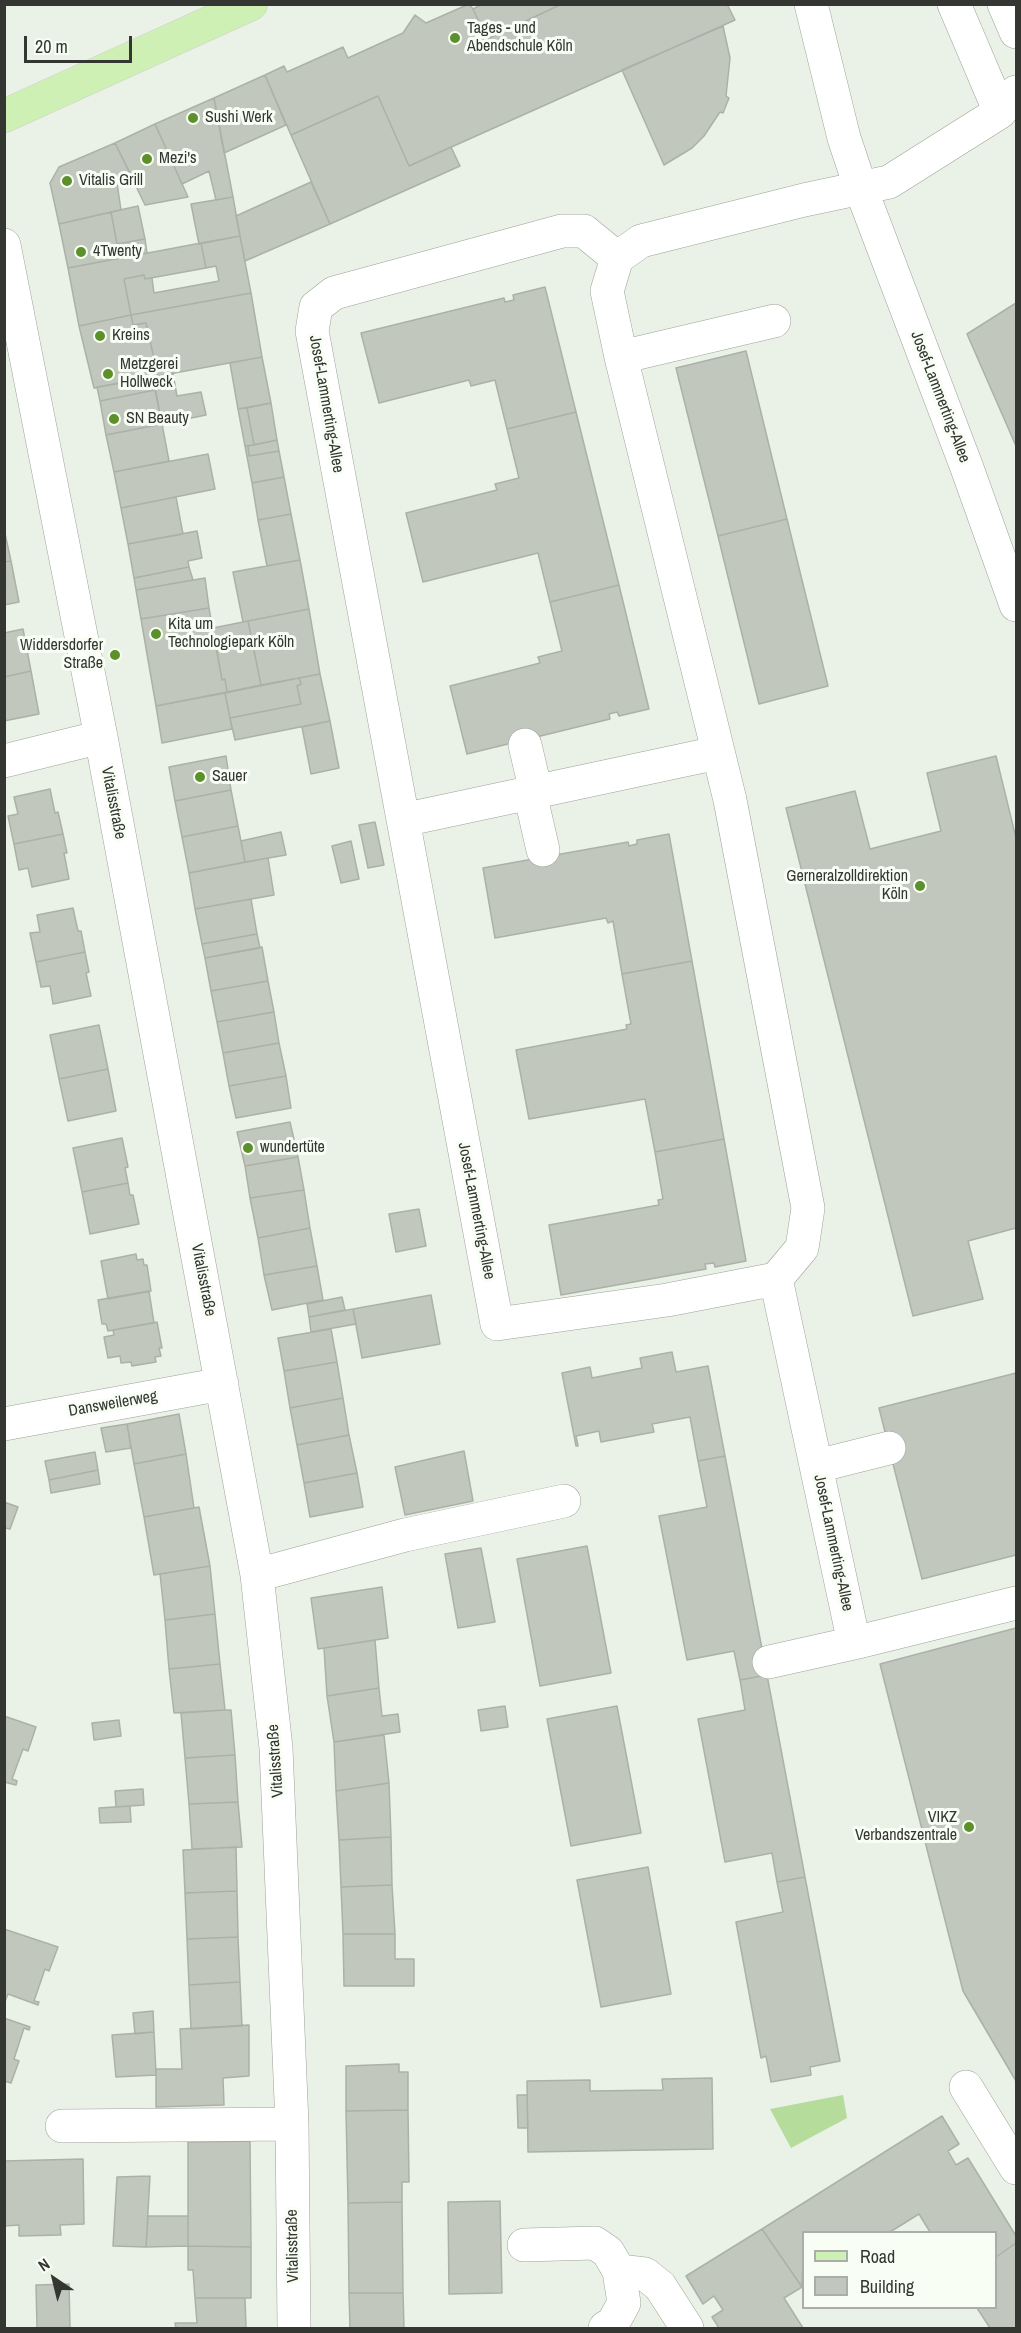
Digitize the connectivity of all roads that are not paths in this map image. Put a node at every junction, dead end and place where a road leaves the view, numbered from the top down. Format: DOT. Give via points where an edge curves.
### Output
graph roads {
  1 [pos="251,4"];
  2 [pos="811,4"];
  3 [pos="954,4"];
  4 [pos="1004,4"];
  5 [pos="1017,32"];
  6 [pos="1009,102"];
  7 [pos="4,116"];
  8 [pos="861,189"];
  9 [pos="4,245"];
  10 [pos="617,258"];
  11 [pos="774,321"];
  12 [pos="621,357"];
  13 [pos="1017,605"];
  14 [pos="101,737"];
  15 [pos="525,745"];
  16 [pos="717,753"];
  17 [pos="4,761"];
  18 [pos="533,792"];
  19 [pos="403,820"];
  20 [pos="543,850"];
  21 [pos="776,1279"];
  22 [pos="222,1384"];
  23 [pos="4,1424"];
  24 [pos="889,1448"];
  25 [pos="817,1466"];
  26 [pos="564,1502"];
  27 [pos="256,1575"];
  28 [pos="1017,1603"];
  29 [pos="854,1643"];
  30 [pos="770,1662"];
  31 [pos="966,2087"];
  32 [pos="292,2124"];
  33 [pos="62,2127"];
  34 [pos="1017,2168"];
  35 [pos="524,2245"];
  36 [pos="620,2271"];
  37 [pos="294,2328"];
  38 [pos="605,2328"];
  39 [pos="687,2328"];
  1 -- 7 [label="main road"];
  2 -- 8 [label="street, Josef-Lammerting-Allee" via="844,138"];
  3 -- 6 [label="street"];
  4 -- 5 [label="street"];
  6 -- 8 [label="street" via="889,182"];
  8 -- 10 [label="street" via="641,241"];
  8 -- 13 [label="street, Josef-Lammerting-Allee"];
  9 -- 14 [label="street, Vitalisstraße"];
  10 -- 12 [label="street" via="607,291"];
  10 -- 19 [label="street, Josef-Lammerting-Allee" via="584,231 562,231 334,293 316,307 312,331"];
  11 -- 12 [label="street"];
  12 -- 16 [label="street"];
  14 -- 17 [label="street"];
  14 -- 22 [label="street, Vitalisstraße"];
  15 -- 18 [label="street"];
  16 -- 18 [label="street"];
  16 -- 21 [label="street" via="730,801 808,1208 802,1248"];
  18 -- 19 [label="street"];
  18 -- 20 [label="street"];
  19 -- 21 [label="street, Josef-Lammerting-Allee" via="497,1324 667,1300"];
  21 -- 25 [label="street, Josef-Lammerting-Allee"];
  22 -- 23 [label="street, Dansweilerweg"];
  22 -- 27 [label="street, Vitalisstraße"];
  24 -- 25 [label="street"];
  25 -- 29 [label="street, Josef-Lammerting-Allee"];
  26 -- 27 [label="street" via="405,1535"];
  27 -- 32 [label="street, Vitalisstraße" via="276,1748"];
  28 -- 29 [label="street"];
  29 -- 30 [label="street"];
  31 -- 34 [label="street"];
  32 -- 33 [label="street"];
  32 -- 37 [label="street, Vitalisstraße"];
  35 -- 36 [label="street" via="595,2243 608,2252"];
  36 -- 38 [label="street" via="624,2303 613,2323"];
  36 -- 39 [label="street" via="645,2274 660,2286"];
}
